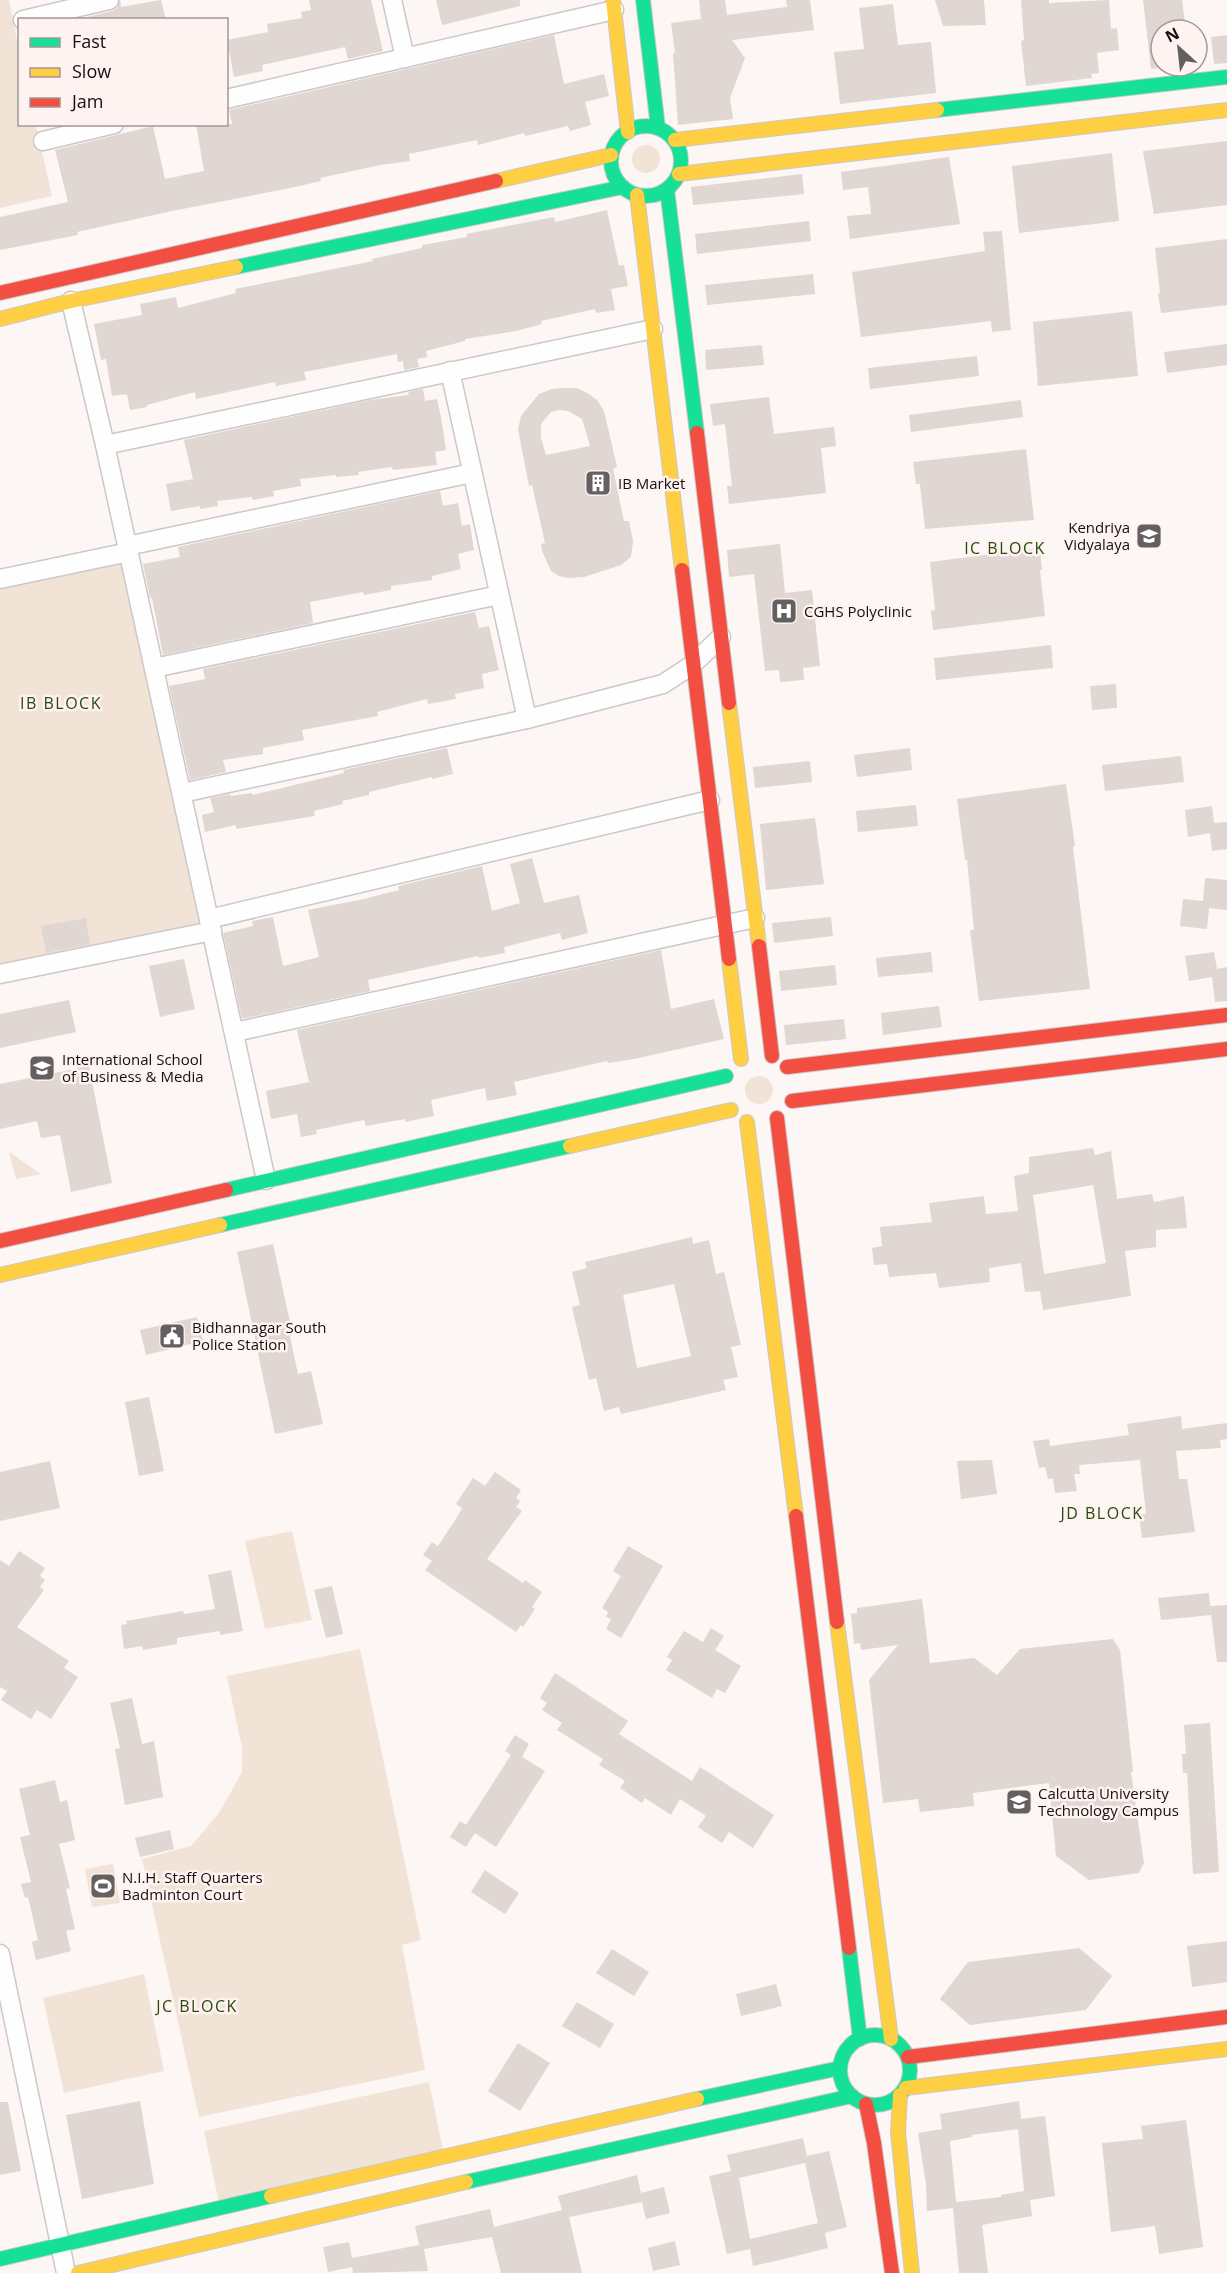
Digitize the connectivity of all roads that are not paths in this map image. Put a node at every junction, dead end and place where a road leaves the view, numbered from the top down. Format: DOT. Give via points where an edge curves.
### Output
graph roads {
  1 [pos="109,0"];
  2 [pos="392,0"];
  3 [pos="643,0"];
  4 [pos="613,5"];
  5 [pos="28,18"];
  6 [pos="405,58"];
  7 [pos="1227,77"];
  8 [pos="228,99"];
  9 [pos="1227,111"];
  10 [pos="106,126"];
  11 [pos="658,128"];
  12 [pos="628,132"];
  13 [pos="675,140"];
  14 [pos="43,141"];
  15 [pos="611,155"];
  16 [pos="679,174"];
  17 [pos="622,187"];
  18 [pos="668,189"];
  19 [pos="637,195"];
  20 [pos="159,257"];
  21 [pos="163,282"];
  22 [pos="0,293"];
  23 [pos="71,301"];
  24 [pos="0,319"];
  25 [pos="653,329"];
  26 [pos="450,371"];
  27 [pos="105,445"];
  28 [pos="472,473"];
  29 [pos="128,549"];
  30 [pos="0,579"];
  31 [pos="499,595"];
  32 [pos="721,637"];
  33 [pos="692,664"];
  34 [pos="154,668"];
  35 [pos="527,719"];
  36 [pos="182,793"];
  37 [pos="710,800"];
  38 [pos="755,918"];
  39 [pos="724,924"];
  40 [pos="210,925"];
  41 [pos="0,974"];
  42 [pos="1227,1015"];
  43 [pos="235,1032"];
  44 [pos="1227,1049"];
  45 [pos="756,1056"];
  46 [pos="1006,1059"];
  47 [pos="791,1078"];
  48 [pos="725,1086"];
  49 [pos="792,1101"];
  50 [pos="656,1110"];
  51 [pos="731,1110"];
  52 [pos="777,1119"];
  53 [pos="747,1122"];
  54 [pos="369,1174"];
  55 [pos="266,1180"];
  56 [pos="0,1241"];
  57 [pos="0,1275"];
  58 [pos="0,1954"];
  59 [pos="1227,2017"];
  60 [pos="860,2039"];
  61 [pos="891,2039"];
  62 [pos="1141,2043"];
  63 [pos="1227,2049"];
  64 [pos="908,2057"];
  65 [pos="840,2068"];
  66 [pos="903,2091"];
  67 [pos="852,2096"];
  68 [pos="866,2104"];
  69 [pos="444,2172"];
  70 [pos="60,2246"];
  71 [pos="0,2259"];
  72 [pos="66,2273"];
  73 [pos="78,2273"];
  74 [pos="892,2273"];
  75 [pos="912,2273"];
  1 -- 5 [label="street"];
  2 -- 6 [label="street"];
  3 -- 11 [label="street"];
  4 -- 6 [label="street"];
  4 -- 12 [label="street"];
  6 -- 8 [label="street"];
  7 -- 13 [label="street"];
  9 -- 16 [label="street"];
  10 -- 14 [label="street"];
  11 -- 12 [label="street" via="647,126"];
  11 -- 13 [label="street"];
  12 -- 15 [label="street" via="616,143"];
  13 -- 16 [label="street" via="682,164"];
  15 -- 17 [label="street" via="613,173"];
  15 -- 20 [label="street"];
  16 -- 18 [label="street"];
  17 -- 19 [label="street"];
  17 -- 21 [label="street"];
  18 -- 19 [label="street" via="649,196"];
  18 -- 32 [label="street"];
  19 -- 25 [label="street"];
  20 -- 21 [label="street"];
  20 -- 22 [label="street"];
  21 -- 23 [label="street"];
  23 -- 24 [label="street"];
  23 -- 27 [label="street"];
  25 -- 26 [label="street"];
  25 -- 33 [label="street"];
  26 -- 27 [label="street"];
  26 -- 28 [label="street"];
  27 -- 29 [label="street"];
  28 -- 29 [label="street"];
  28 -- 31 [label="street"];
  29 -- 30 [label="street"];
  29 -- 34 [label="street"];
  31 -- 34 [label="street"];
  31 -- 35 [label="street"];
  32 -- 33 [label="street"];
  32 -- 38 [label="street"];
  33 -- 35 [label="street" via="663,684"];
  33 -- 37 [label="street"];
  34 -- 36 [label="street"];
  35 -- 36 [label="street"];
  36 -- 40 [label="street"];
  37 -- 39 [label="street"];
  37 -- 40 [label="street"];
  38 -- 39 [label="street"];
  38 -- 45 [label="street"];
  39 -- 43 [label="street"];
  39 -- 45 [label="street"];
  40 -- 41 [label="street"];
  40 -- 43 [label="street"];
  42 -- 46 [label="street"];
  43 -- 55 [label="street"];
  44 -- 46 [label="street"];
  45 -- 47 [label="street" via="779,1060"];
  45 -- 48 [label="street" via="728,1071"];
  46 -- 47 [label="street"];
  46 -- 49 [label="street"];
  47 -- 49 [label="street"];
  48 -- 50 [label="street"];
  48 -- 51 [label="street"];
  49 -- 52 [label="street"];
  50 -- 51 [label="street"];
  50 -- 54 [label="street"];
  50 -- 54 [label="street"];
  51 -- 53 [label="street"];
  52 -- 53 [label="street" via="762,1124"];
  52 -- 61 [label="street"];
  53 -- 60 [label="street"];
  54 -- 55 [label="street"];
  54 -- 57 [label="street"];
  55 -- 56 [label="street"];
  58 -- 70 [label="street"];
  59 -- 62 [label="street"];
  60 -- 61 [label="street" via="876,2035"];
  60 -- 65 [label="street" via="845,2052"];
  61 -- 64 [label="street"];
  62 -- 63 [label="street"];
  62 -- 64 [label="street"];
  62 -- 66 [label="street"];
  64 -- 66 [label="street" via="911,2073"];
  65 -- 67 [label="street" via="844,2088"];
  65 -- 69 [label="street" via="554,2130"];
  66 -- 68 [label="street" via="890,2102"];
  66 -- 75 [label="street" via="898,2132"];
  67 -- 68 [label="street"];
  67 -- 69 [label="street" via="561,2160"];
  68 -- 74 [label="street"];
  69 -- 70 [label="street"];
  69 -- 73 [label="street"];
  70 -- 71 [label="street"];
  70 -- 72 [label="street"];
}
